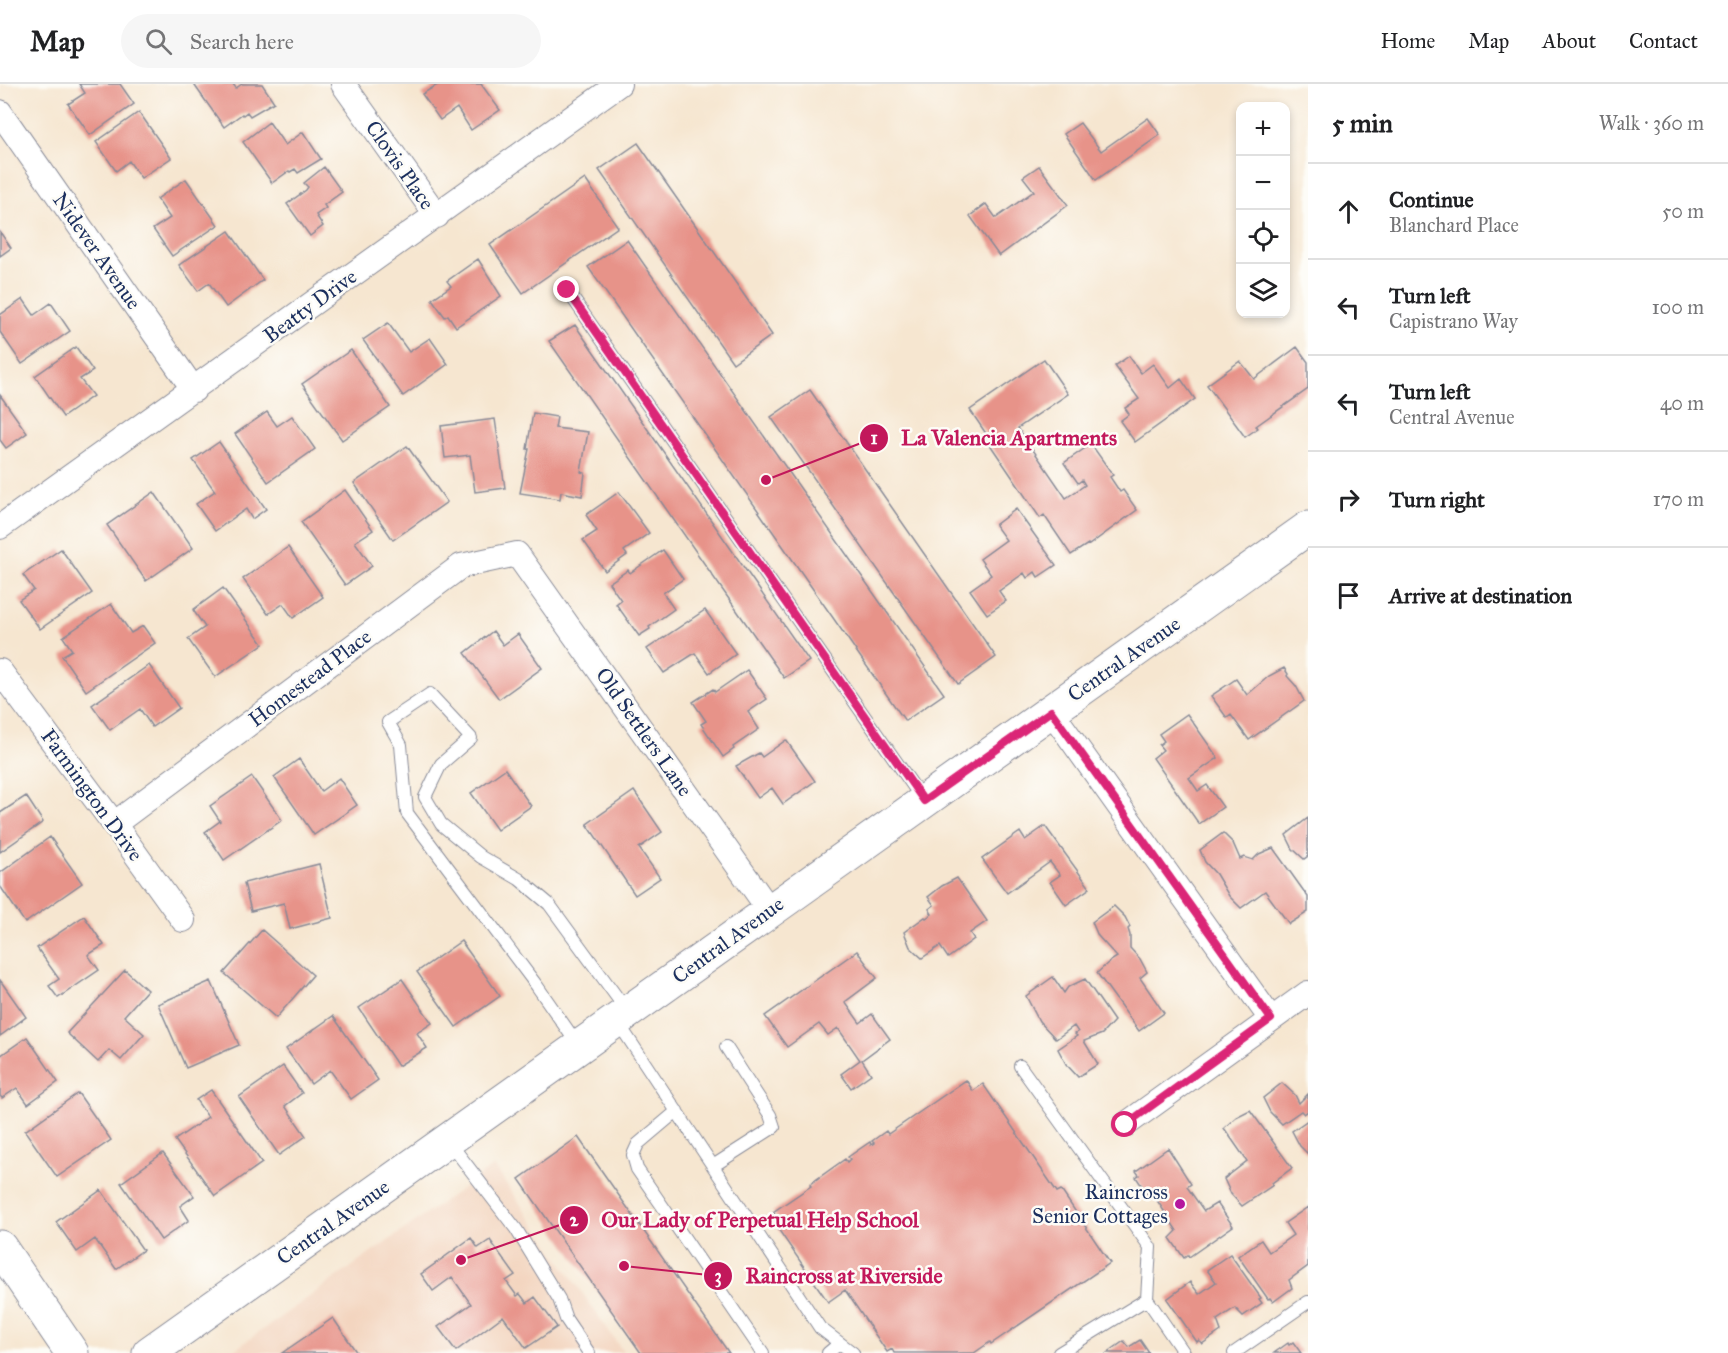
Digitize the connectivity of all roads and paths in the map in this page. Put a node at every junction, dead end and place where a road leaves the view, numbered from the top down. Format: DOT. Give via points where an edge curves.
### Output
graph roads {
  1 [pos="344,84"];
  2 [pos="619,84"];
  3 [pos="0,112"];
  4 [pos="437,216"];
  5 [pos="567,290"];
  6 [pos="194,390"];
  7 [pos="0,526"];
  8 [pos="1308,528"];
  9 [pos="517,554"];
  10 [pos="0,671"];
  11 [pos="1051,711"];
  12 [pos="924,801"];
  13 [pos="114,824"];
  14 [pos="770,911"];
  15 [pos="183,920"];
  16 [pos="1308,993"];
  17 [pos="622,1016"];
  18 [pos="1271,1019"];
  19 [pos="579,1047"];
  20 [pos="726,1047"];
  21 [pos="1020,1066"];
  22 [pos="677,1112"];
  23 [pos="1125,1125"];
  24 [pos="448,1140"];
  25 [pos="713,1166"];
  26 [pos="0,1247"];
  27 [pos="1147,1299"];
  28 [pos="1308,1302"];
  29 [pos="840,1343"];
  30 [pos="72,1353"];
  31 [pos="149,1353"];
  32 [pos="589,1353"];
  33 [pos="763,1353"];
  34 [pos="828,1353"];
  35 [pos="853,1353"];
  36 [pos="1059,1353"];
  37 [pos="1184,1353"];
  38 [pos="1234,1353"];
  1 -- 4 [label="street, Clovis Place"];
  2 -- 4 [label="street, Beatty Drive"];
  3 -- 6 [label="street, Nidever Avenue"];
  4 -- 6 [label="street, Beatty Drive"];
  5 -- 12 [label="lane"];
  6 -- 7 [label="street, Beatty Drive"];
  8 -- 11 [label="main road, Central Avenue"];
  9 -- 13 [label="street, Homestead Place" via="461,566"];
  9 -- 14 [label="street, Old Settlers Lane"];
  10 -- 13 [label="street, Farmington Drive"];
  11 -- 12 [label="main road, Central Avenue"];
  11 -- 18 [label="street"];
  12 -- 14 [label="main road, Central Avenue"];
  13 -- 15 [label="street, Farmington Drive"];
  14 -- 17 [label="main road, Central Avenue"];
  16 -- 18 [label="street"];
  17 -- 19 [label="main road, Central Avenue"];
  17 -- 19 [label="lane" via="549,904 441,824 425,797 441,764 471,738 430,694 388,722 401,745 407,813"];
  17 -- 22 [label="lane"];
  18 -- 23 [label="street"];
  19 -- 24 [label="main road, Central Avenue"];
  20 -- 25 [label="lane" via="771,1115 774,1127"];
  21 -- 27 [label="lane" via="1150,1247"];
  22 -- 25 [label="lane"];
  22 -- 33 [label="lane" via="638,1144 633,1155 637,1169"];
  24 -- 31 [label="main road, Central Avenue"];
  24 -- 32 [label="lane" via="516,1229"];
  25 -- 29 [label="lane" via="820,1328"];
  26 -- 30 [label="main road"];
  27 -- 36 [label="lane"];
  27 -- 37 [label="lane"];
  28 -- 38 [label="lane"];
  29 -- 34 [label="lane"];
  29 -- 35 [label="lane"];
}
